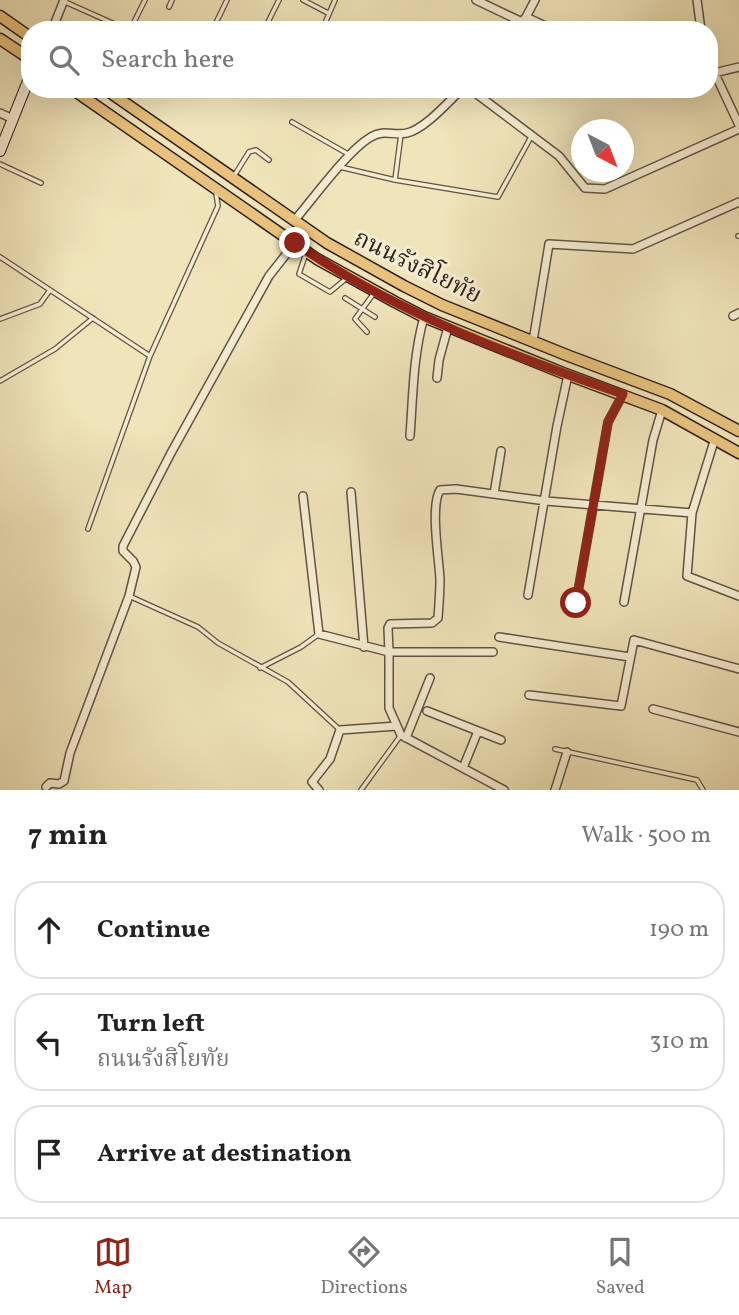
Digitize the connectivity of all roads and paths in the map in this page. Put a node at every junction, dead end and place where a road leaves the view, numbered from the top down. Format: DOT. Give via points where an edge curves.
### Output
graph roads {
  1 [pos="145,0"];
  2 [pos="172,0"];
  3 [pos="227,0"];
  4 [pos="279,0"];
  5 [pos="303,0"];
  6 [pos="335,0"];
  7 [pos="476,0"];
  8 [pos="535,0"];
  9 [pos="697,0"];
  10 [pos="63,1"];
  11 [pos="169,7"];
  12 [pos="328,13"];
  13 [pos="0,16"];
  14 [pos="524,19"];
  15 [pos="55,21"];
  16 [pos="109,21"];
  17 [pos="134,21"];
  18 [pos="217,21"];
  19 [pos="268,21"];
  20 [pos="325,21"];
  21 [pos="529,21"];
  22 [pos="700,21"];
  23 [pos="21,31"];
  24 [pos="0,38"];
  25 [pos="21,53"];
  26 [pos="739,67"];
  27 [pos="718,72"];
  28 [pos="718,82"];
  29 [pos="22,98"];
  30 [pos="85,98"];
  31 [pos="118,98"];
  32 [pos="452,98"];
  33 [pos="482,98"];
  34 [pos="739,100"];
  35 [pos="728,104"];
  36 [pos="0,113"];
  37 [pos="13,120"];
  38 [pos="292,122"];
  39 [pos="739,127"];
  40 [pos="401,134"];
  41 [pos="532,136"];
  42 [pos="0,152"];
  43 [pos="350,155"];
  44 [pos="269,160"];
  45 [pos="0,164"];
  46 [pos="340,167"];
  47 [pos="233,178"];
  48 [pos="395,180"];
  49 [pos="41,183"];
  50 [pos="216,190"];
  51 [pos="739,202"];
  52 [pos="295,221"];
  53 [pos="295,243"];
  54 [pos="306,251"];
  55 [pos="0,257"];
  56 [pos="349,276"];
  57 [pos="50,290"];
  58 [pos="376,291"];
  59 [pos="345,298"];
  60 [pos="363,309"];
  61 [pos="376,317"];
  62 [pos="424,317"];
  63 [pos="93,318"];
  64 [pos="0,319"];
  65 [pos="448,327"];
  66 [pos="367,332"];
  67 [pos="533,341"];
  68 [pos="150,356"];
  69 [pos="569,356"];
  70 [pos="565,374"];
  71 [pos="437,378"];
  72 [pos="0,381"];
  73 [pos="623,394"];
  74 [pos="662,410"];
  75 [pos="739,431"];
  76 [pos="410,436"];
  77 [pos="715,438"];
  78 [pos="501,451"];
  79 [pos="739,453"];
  80 [pos="351,492"];
  81 [pos="494,494"];
  82 [pos="303,496"];
  83 [pos="546,501"];
  84 [pos="594,505"];
  85 [pos="642,509"];
  86 [pos="692,513"];
  87 [pos="88,529"];
  88 [pos="528,595"];
  89 [pos="130,596"];
  90 [pos="739,596"];
  91 [pos="624,602"];
  92 [pos="576,603"];
  93 [pos="319,634"];
  94 [pos="499,637"];
  95 [pos="364,647"];
  96 [pos="389,652"];
  97 [pos="493,652"];
  98 [pos="630,657"];
  99 [pos="260,668"];
  100 [pos="739,669"];
  101 [pos="430,678"];
  102 [pos="528,695"];
  103 [pos="653,709"];
  104 [pos="427,711"];
  105 [pos="397,726"];
  106 [pos="340,730"];
  107 [pos="478,731"];
  108 [pos="739,732"];
  109 [pos="403,737"];
  110 [pos="501,740"];
  111 [pos="555,749"];
  112 [pos="567,752"];
  113 [pos="463,768"];
  114 [pos="46,787"];
  115 [pos="319,790"];
  116 [pos="361,790"];
  117 [pos="504,790"];
  118 [pos="555,790"];
  119 [pos="703,790"];
  1 -- 17 [label="lane"];
  2 -- 11 [label="lane"];
  3 -- 18 [label="lane"];
  4 -- 19 [label="lane"];
  5 -- 12 [label="lane"];
  6 -- 12 [label="lane"];
  7 -- 14 [label="street"];
  8 -- 14 [label="street"];
  9 -- 22 [label="street"];
  10 -- 15 [label="street"];
  10 -- 16 [label="lane"];
  12 -- 20 [label="lane"];
  13 -- 23 [label="main road"];
  14 -- 21 [label="street"];
  24 -- 25 [label="main road"];
  26 -- 27 [label="street"];
  28 -- 35 [label="street"];
  29 -- 37 [label="street"];
  30 -- 50 [label="main road, ถนนรังสิโยทัย"];
  31 -- 47 [label="main road, ถนนรังสิโยทัย"];
  32 -- 40 [label="street" via="423,125"];
  33 -- 41 [label="street"];
  34 -- 35 [label="street"];
  35 -- 39 [label="street"];
  36 -- 37 [label="street"];
  37 -- 42 [label="street"];
  38 -- 43 [label="lane"];
  39 -- 41 [label="street" via="605,188 585,188 559,156"];
  40 -- 43 [label="street" via="380,132"];
  40 -- 48 [label="lane"];
  41 -- 48 [label="lane" via="498,197"];
  43 -- 46 [label="street"];
  44 -- 47 [label="lane" via="256,150 249,152"];
  45 -- 49 [label="lane"];
  46 -- 48 [label="lane"];
  46 -- 52 [label="street"];
  47 -- 52 [label="main road, ถนนรังสิโยทัย"];
  50 -- 53 [label="main road, ถนนรังสิโยทัย"];
  50 -- 68 [label="lane" via="218,206"];
  51 -- 67 [label="street" via="633,249 549,244"];
  52 -- 67 [label="main road, ถนนรังสิโยทัย" via="404,286"];
  53 -- 54 [label="main road, ถนนรังสิโยทัย"];
  53 -- 89 [label="street" via="270,276 123,546 135,567"];
  54 -- 56 [label="main road, ถนนรังสิโยทัย"];
  54 -- 56 [label="lane" via="299,274 330,292"];
  55 -- 57 [label="lane"];
  56 -- 58 [label="main road, ถนนรังสิโยทัย"];
  57 -- 63 [label="lane"];
  57 -- 64 [label="lane" via="40,304"];
  58 -- 60 [label="lane"];
  58 -- 62 [label="main road, ถนนรังสิโยทัย"];
  59 -- 60 [label="lane"];
  60 -- 61 [label="lane"];
  60 -- 66 [label="lane" via="355,319"];
  62 -- 65 [label="main road, ถนนรังสิโยทัย"];
  62 -- 76 [label="street" via="414,367"];
  63 -- 68 [label="lane"];
  63 -- 72 [label="lane" via="55,349"];
  65 -- 70 [label="main road, ถนนรังสิโยทัย"];
  65 -- 71 [label="street"];
  67 -- 69 [label="main road, ถนนรังสิโยทัย"];
  68 -- 87 [label="lane"];
  69 -- 70 [label="main road"];
  69 -- 75 [label="main road, ถนนรังสิโยทัย" via="670,394"];
  70 -- 73 [label="main road, ถนนรังสิโยทัย"];
  70 -- 83 [label="street"];
  73 -- 74 [label="main road, ถนนรังสิโยทัย"];
  73 -- 84 [label="street" via="608,422"];
  74 -- 77 [label="main road, ถนนรังสิโยทัย"];
  74 -- 85 [label="street"];
  77 -- 79 [label="main road, ถนนรังสิโยทัย"];
  77 -- 86 [label="street"];
  78 -- 81 [label="street"];
  80 -- 95 [label="street"];
  81 -- 83 [label="street"];
  81 -- 96 [label="street" via="456,489 438,492 438,618 432,624 390,624"];
  82 -- 93 [label="street"];
  83 -- 84 [label="street"];
  83 -- 88 [label="street"];
  84 -- 85 [label="street"];
  84 -- 92 [label="street"];
  85 -- 86 [label="street"];
  85 -- 91 [label="street"];
  86 -- 90 [label="street" via="687,576"];
  89 -- 99 [label="lane" via="198,627"];
  89 -- 114 [label="street" via="70,752 64,782"];
  93 -- 95 [label="street"];
  93 -- 99 [label="lane"];
  94 -- 98 [label="street"];
  95 -- 96 [label="street"];
  96 -- 97 [label="street"];
  96 -- 105 [label="street" via="389,709"];
  98 -- 100 [label="street" via="634,640"];
  98 -- 102 [label="street" via="621,706"];
  99 -- 106 [label="lane" via="288,682"];
  101 -- 109 [label="street"];
  103 -- 108 [label="street"];
  104 -- 107 [label="street"];
  105 -- 106 [label="street"];
  105 -- 109 [label="street"];
  106 -- 115 [label="street" via="330,759 312,782"];
  107 -- 110 [label="street"];
  107 -- 113 [label="street"];
  109 -- 113 [label="street"];
  109 -- 116 [label="lane"];
  111 -- 112 [label="lane"];
  112 -- 118 [label="street"];
  112 -- 119 [label="lane" via="697,780"];
  113 -- 117 [label="street"];
}
